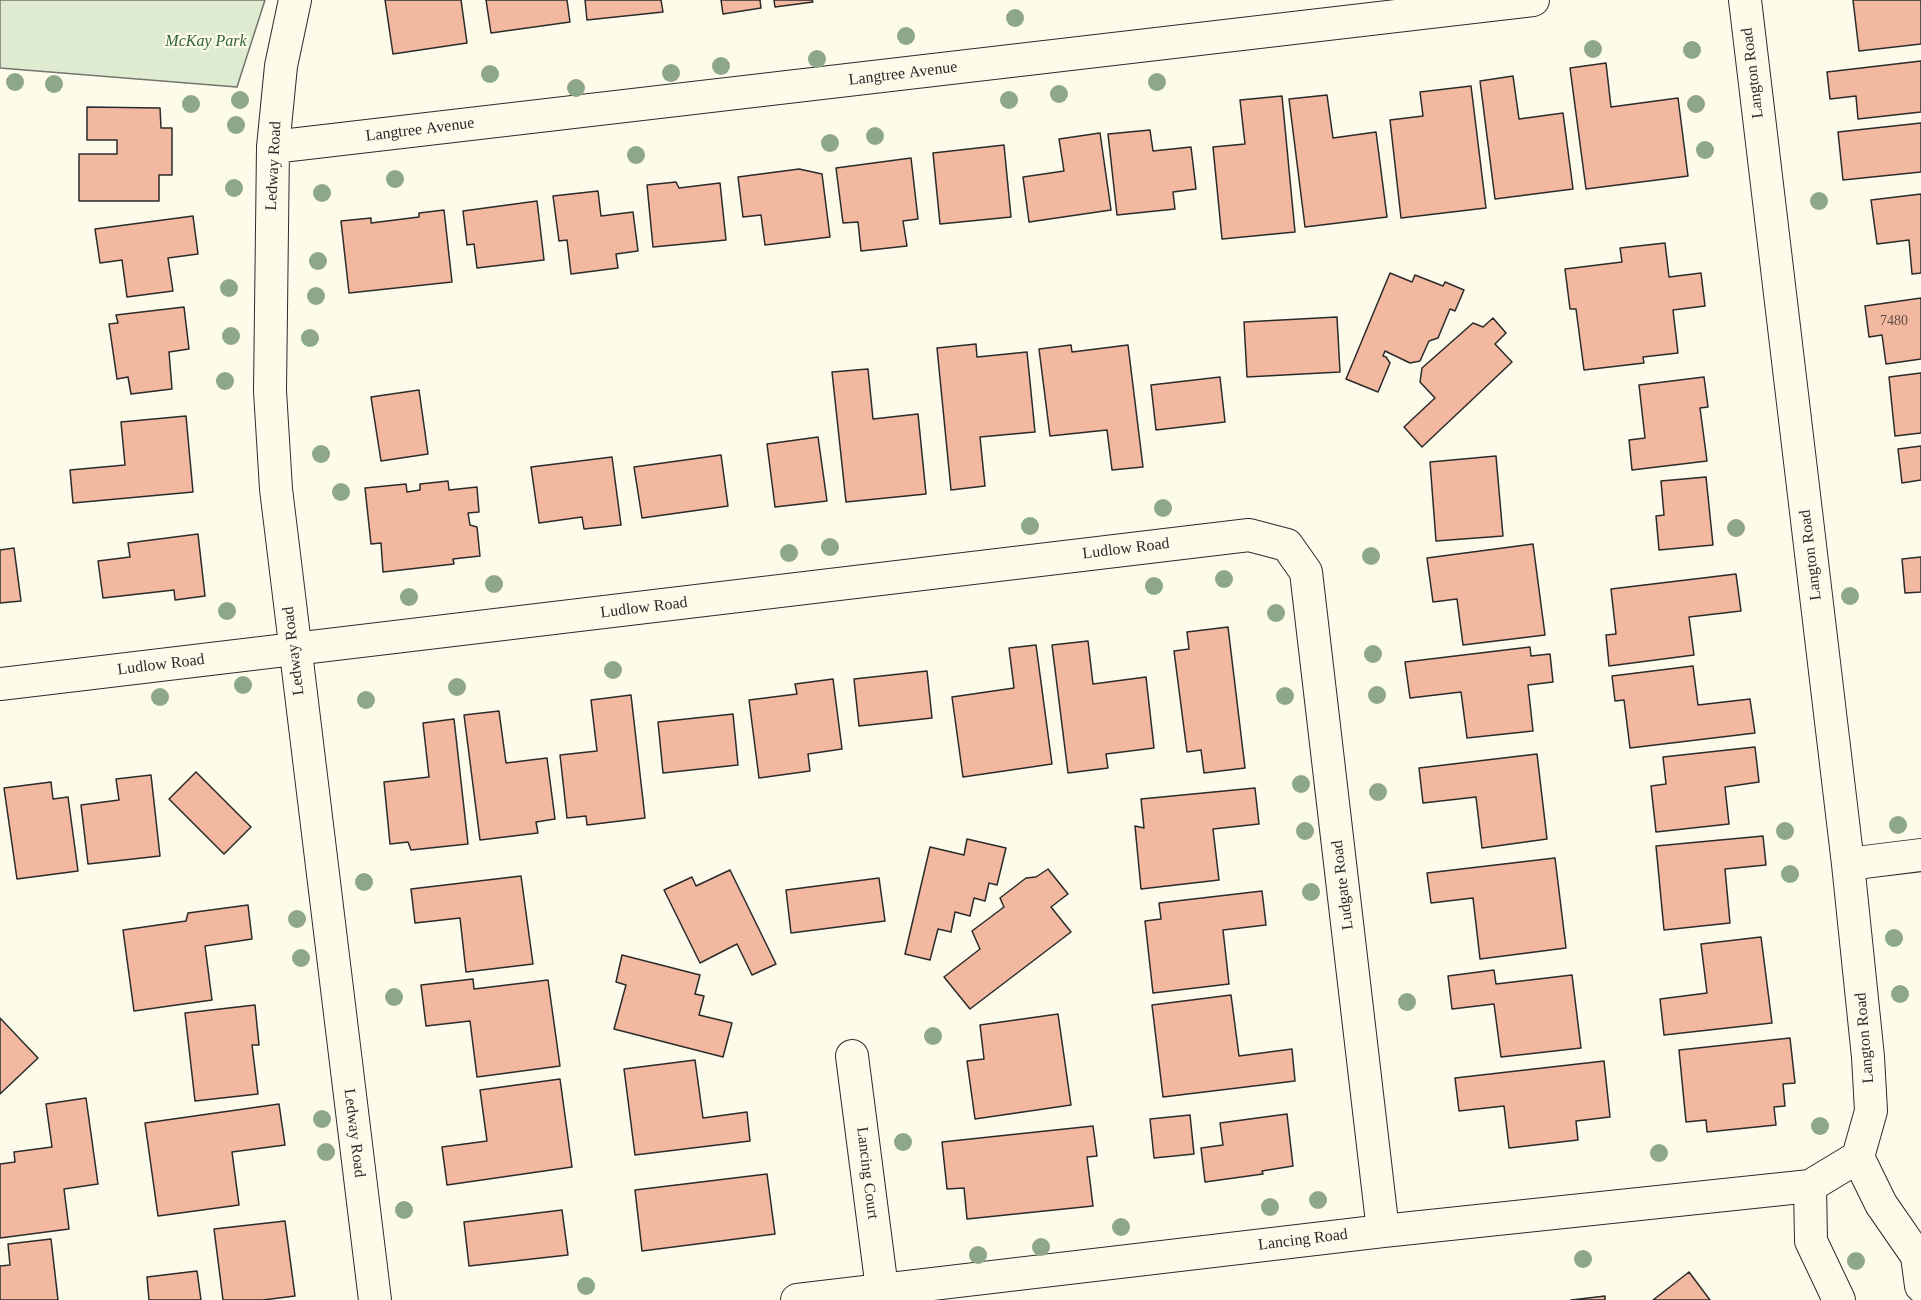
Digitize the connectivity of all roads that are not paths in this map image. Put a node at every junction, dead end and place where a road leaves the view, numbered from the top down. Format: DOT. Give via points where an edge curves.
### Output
graph roads {
  1 [pos="295,0"];
  2 [pos="1533,0"];
  3 [pos="1744,0"];
  4 [pos="273,147"];
  5 [pos="1287,545"];
  6 [pos="294,650"];
  7 [pos="0,684"];
  8 [pos="1921,855"];
  9 [pos="1848,864"];
  10 [pos="852,1056"];
  11 [pos="1858,1157"];
  12 [pos="1809,1186"];
  13 [pos="1383,1231"];
  14 [pos="1921,1286"];
  15 [pos="882,1289"];
  16 [pos="375,1300"];
  17 [pos="797,1300"];
  18 [pos="1839,1300"];
  1 -- 4 [label="street, Ledway Road" via="280,66"];
  2 -- 4 [label="street, Langtree Avenue"];
  3 -- 9 [label="street, Langton Road"];
  4 -- 6 [label="street, Ledway Road" via="270,391 276,489"];
  5 -- 6 [label="street, Ludlow Road" via="1249,535"];
  5 -- 13 [label="street, Ludgate Road" via="1306,572"];
  6 -- 7 [label="street, Ludlow Road"];
  6 -- 16 [label="street, Ledway Road"];
  8 -- 9 [label="street"];
  9 -- 11 [label="street, Langton Road" via="1871,1111"];
  10 -- 15 [label="street, Lancing Court"];
  11 -- 12 [label="street, Lancing Road"];
  11 -- 14 [label="street" via="1881,1204 1917,1256"];
  12 -- 13 [label="street, Lancing Road"];
  12 -- 18 [label="street" via="1811,1240"];
  13 -- 15 [label="street, Lancing Road"];
  15 -- 17 [label="street, Lancing Road"];
}
